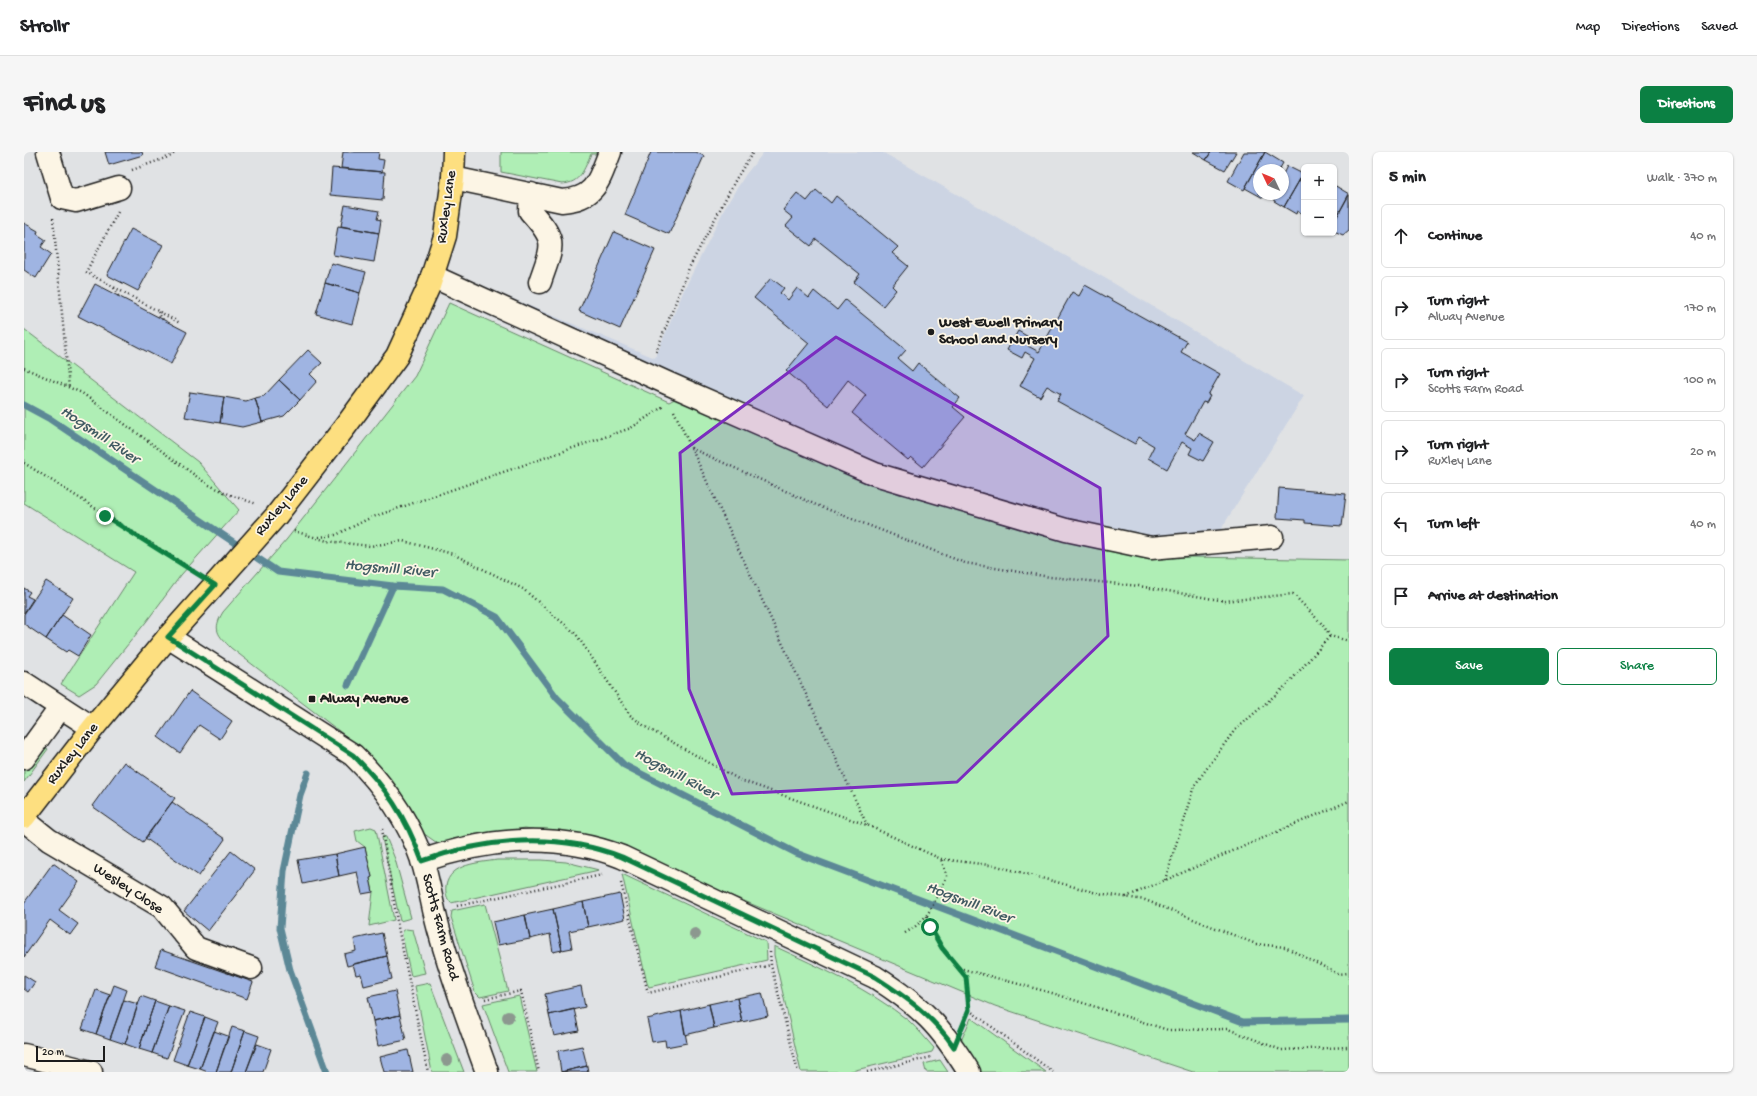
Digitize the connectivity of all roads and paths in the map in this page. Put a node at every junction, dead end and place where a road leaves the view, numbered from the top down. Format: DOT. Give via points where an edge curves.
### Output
graph roads {
  1 [pos="48,152"];
  2 [pos="176,152"];
  3 [pos="454,152"];
  4 [pos="610,152"];
  5 [pos="753,152"];
  6 [pos="453,178"];
  7 [pos="119,188"];
  8 [pos="531,194"];
  9 [pos="62,198"];
  10 [pos="432,276"];
  11 [pos="540,282"];
  12 [pos="114,288"];
  13 [pos="119,297"];
  14 [pos="158,311"];
  15 [pos="163,320"];
  16 [pos="180,323"];
  17 [pos="24,368"];
  18 [pos="69,388"];
  19 [pos="668,392"];
  20 [pos="691,447"];
  21 [pos="24,463"];
  22 [pos="264,515"];
  23 [pos="294,531"];
  24 [pos="1272,537"];
  25 [pos="316,538"];
  26 [pos="220,579"];
  27 [pos="1330,636"];
  28 [pos="168,637"];
  29 [pos="1349,641"];
  30 [pos="24,683"];
  31 [pos="60,707"];
  32 [pos="93,728"];
  33 [pos="24,758"];
  34 [pos="1349,801"];
  35 [pos="24,817"];
  36 [pos="24,820"];
  37 [pos="867,824"];
  38 [pos="382,826"];
  39 [pos="941,859"];
  40 [pos="422,861"];
  41 [pos="621,864"];
  42 [pos="1165,880"];
  43 [pos="1126,897"];
  44 [pos="451,907"];
  45 [pos="927,916"];
  46 [pos="776,929"];
  47 [pos="905,933"];
  48 [pos="771,965"];
  49 [pos="251,968"];
  50 [pos="959,968"];
  51 [pos="1349,973"];
  52 [pos="463,1004"];
  53 [pos="969,1010"];
  54 [pos="954,1047"];
  55 [pos="1349,1047"];
  56 [pos="24,1055"];
  57 [pos="91,1072"];
  58 [pos="428,1072"];
  59 [pos="487,1072"];
  60 [pos="539,1072"];
  61 [pos="798,1072"];
  62 [pos="868,1072"];
  63 [pos="969,1072"];
  64 [pos="1053,1072"];
  1 -- 9 [label="street"];
  2 -- 7 [label="path" via="122,173 117,180"];
  3 -- 6 [label="main road, Ruxley Lane"];
  4 -- 8 [label="street" via="590,193 576,200 562,201"];
  5 -- 19 [label="path" via="689,268 655,354"];
  6 -- 8 [label="street"];
  6 -- 10 [label="main road, Ruxley Lane" via="445,236"];
  7 -- 9 [label="street" via="76,201"];
  7 -- 12 [label="path" via="123,203 86,272"];
  8 -- 11 [label="street" via="530,211 548,232 551,248"];
  9 -- 18 [label="path" via="53,213"];
  10 -- 19 [label="street"];
  10 -- 22 [label="main road, Ruxley Lane" via="397,356 336,440"];
  12 -- 13 [label="path"];
  12 -- 14 [label="path"];
  14 -- 15 [label="path"];
  14 -- 16 [label="path"];
  17 -- 18 [label="path"];
  18 -- 22 [label="path" via="82,393 207,484"];
  19 -- 20 [label="path"];
  19 -- 24 [label="street" via="875,474 1066,530 1151,548"];
  19 -- 25 [label="path" via="631,428 370,518 336,536"];
  20 -- 27 [label="path" via="814,504 965,563 1050,577 1139,586 1225,601 1293,594"];
  20 -- 37 [label="path"];
  21 -- 26 [label="path"];
  22 -- 26 [label="main road, Ruxley Lane"];
  23 -- 25 [label="path"];
  25 -- 37 [label="path" via="370,546 403,541 453,554 523,589 576,634 630,715 646,728 740,780"];
  26 -- 28 [label="main road, Ruxley Lane"];
  27 -- 29 [label="path"];
  27 -- 42 [label="path" via="1288,684 1234,731 1194,786"];
  28 -- 32 [label="main road, Ruxley Lane"];
  28 -- 40 [label="street, Scotts Farm Road" via="353,755 372,773 401,813"];
  30 -- 31 [label="street"];
  31 -- 32 [label="street"];
  31 -- 33 [label="street"];
  32 -- 35 [label="main road, Ruxley Lane"];
  34 -- 42 [label="path"];
  36 -- 49 [label="street, Wesley Close" via="49,840 162,908 196,948"];
  37 -- 39 [label="path"];
  38 -- 58 [label="path" via="398,927"];
  39 -- 43 [label="path" via="997,866 1097,893"];
  39 -- 45 [label="path" via="947,876"];
  40 -- 41 [label="street" via="439,855 510,841 536,840 600,848"];
  40 -- 52 [label="street, Scotts Farm Road" via="440,936"];
  41 -- 44 [label="path"];
  41 -- 46 [label="street"];
  41 -- 48 [label="path" via="620,876 648,993"];
  42 -- 43 [label="path"];
  43 -- 51 [label="path" via="1145,900 1256,944 1285,947 1338,974"];
  45 -- 47 [label="path"];
  45 -- 50 [label="path" via="942,948"];
  46 -- 48 [label="path" via="769,943"];
  46 -- 54 [label="street" via="875,977 904,996 944,1032"];
  48 -- 61 [label="path"];
  50 -- 53 [label="path" via="966,977"];
  50 -- 55 [label="path" via="1052,993 1168,1030 1228,1029 1281,1050"];
  52 -- 59 [label="street, Scotts Farm Road"];
  52 -- 60 [label="path" via="522,991"];
  53 -- 54 [label="path"];
  53 -- 64 [label="path"];
  54 -- 62 [label="path" via="941,1055"];
  54 -- 63 [label="street"];
  56 -- 57 [label="street"];
}
